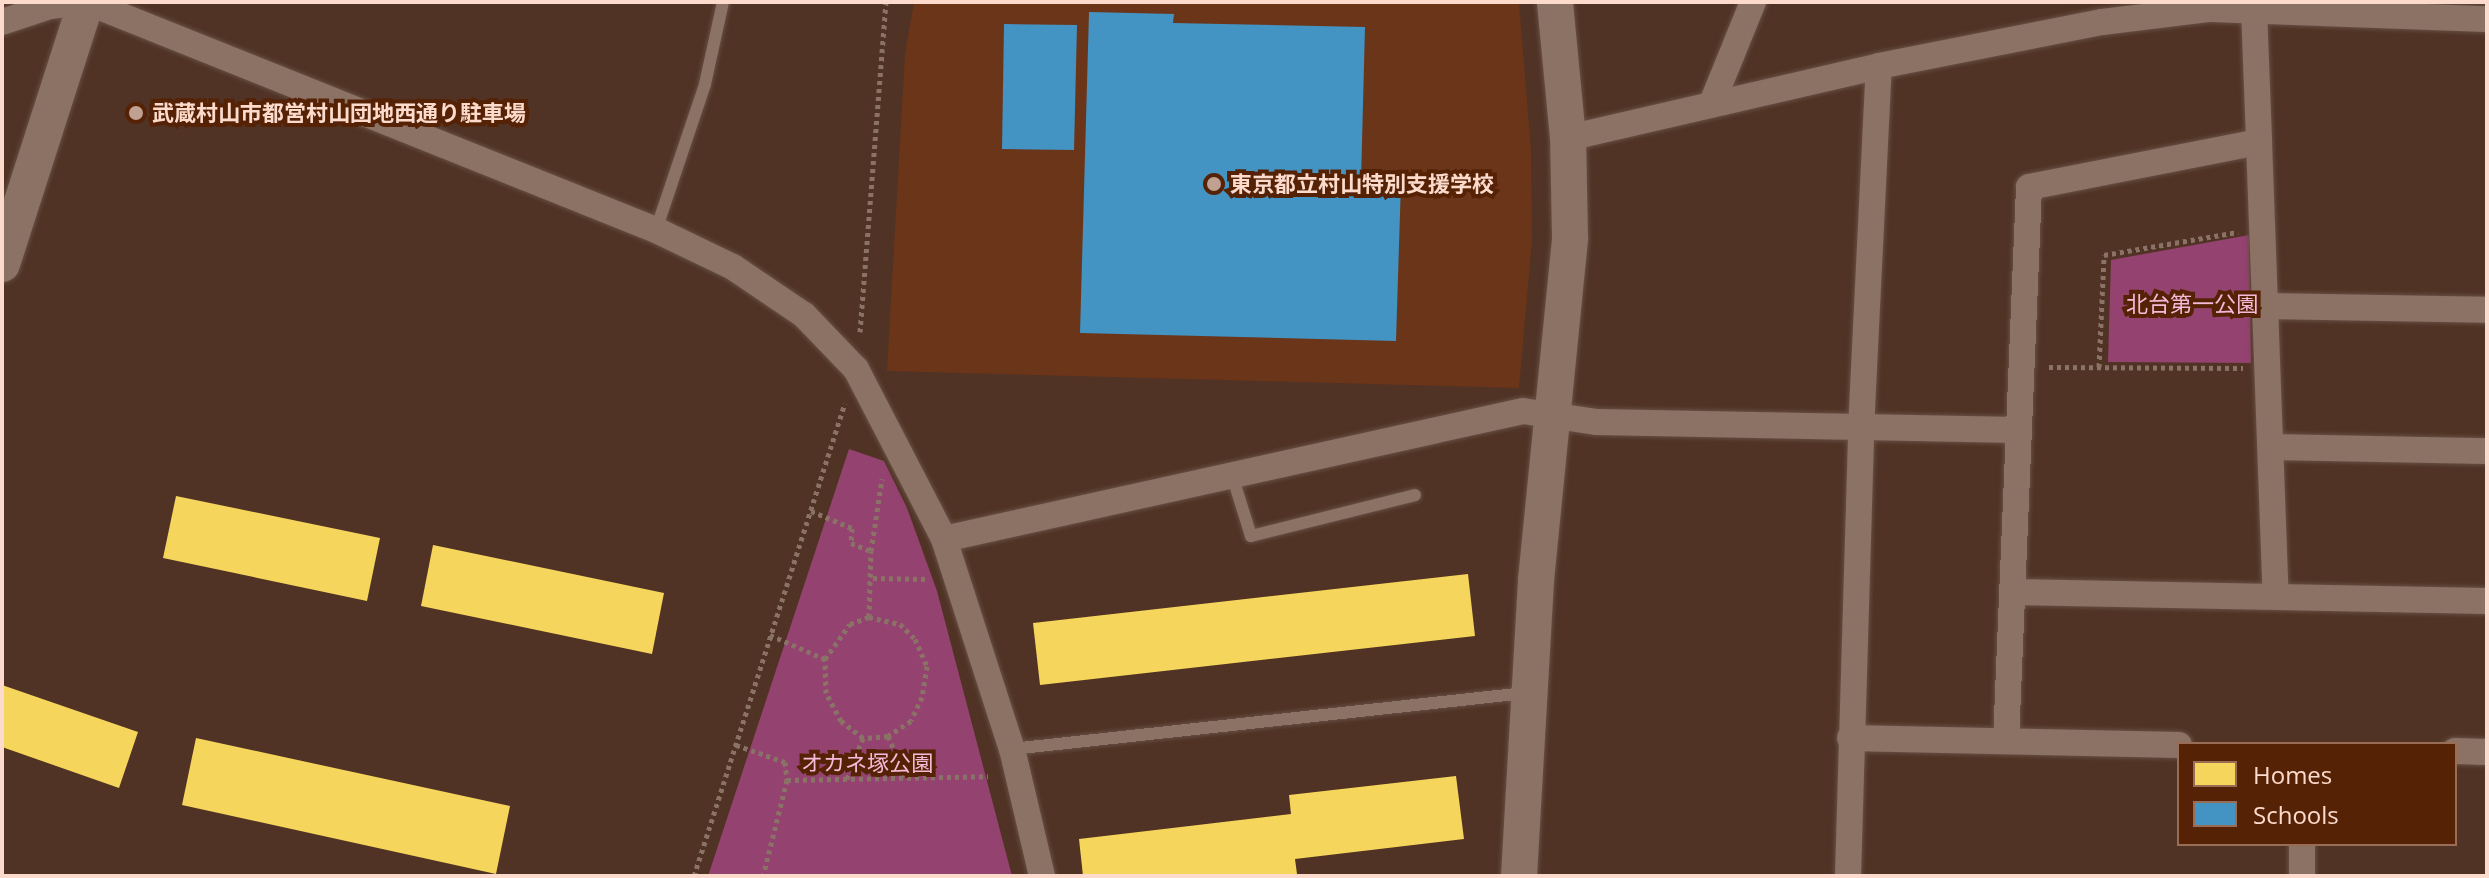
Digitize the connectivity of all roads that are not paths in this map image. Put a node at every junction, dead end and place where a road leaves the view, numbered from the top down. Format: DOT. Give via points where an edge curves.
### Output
graph roads {
  1 [pos="85,2"];
  2 [pos="723,2"];
  3 [pos="1555,2"];
  4 [pos="1753,2"];
  5 [pos="2254,9"];
  6 [pos="2100,12"];
  7 [pos="2487,19"];
  8 [pos="2,22"];
  9 [pos="1879,66"];
  10 [pos="1712,103"];
  11 [pos="1568,138"];
  12 [pos="2259,142"];
  13 [pos="656,230"];
  14 [pos="2,264"];
  15 [pos="2265,306"];
  16 [pos="2487,310"];
  17 [pos="1554,415"];
  18 [pos="1861,430"];
  19 [pos="2019,430"];
  20 [pos="2272,447"];
  21 [pos="2487,451"];
  22 [pos="1232,475"];
  23 [pos="1415,495"];
  24 [pos="944,539"];
  25 [pos="2013,592"];
  26 [pos="2276,597"];
  27 [pos="2487,601"];
  28 [pos="1528,692"];
  29 [pos="1850,738"];
  30 [pos="2006,741"];
  31 [pos="2177,745"];
  32 [pos="1012,749"];
  33 [pos="2457,751"];
  34 [pos="2487,752"];
  35 [pos="2302,846"];
  36 [pos="1042,876"];
  37 [pos="1519,876"];
  38 [pos="1848,876"];
  39 [pos="2302,876"];
  1 -- 8 [label="street" via="50,6"];
  1 -- 13 [label="street"];
  1 -- 14 [label="street"];
  2 -- 13 [label="lane" via="705,84"];
  3 -- 11 [label="street"];
  4 -- 10 [label="street"];
  5 -- 6 [label="street"];
  5 -- 7 [label="street"];
  5 -- 12 [label="street"];
  6 -- 9 [label="street"];
  9 -- 10 [label="street"];
  9 -- 18 [label="street"];
  10 -- 11 [label="street"];
  11 -- 17 [label="street" via="1570,238"];
  12 -- 15 [label="street"];
  12 -- 19 [label="street" via="2029,187"];
  13 -- 24 [label="street" via="765,286 804,315 856,369"];
  15 -- 16 [label="street"];
  15 -- 20 [label="street"];
  17 -- 18 [label="street" via="1597,422"];
  17 -- 22 [label="street" via="1523,411"];
  17 -- 28 [label="street"];
  18 -- 19 [label="street"];
  18 -- 29 [label="street"];
  19 -- 25 [label="street"];
  20 -- 21 [label="street"];
  20 -- 26 [label="street"];
  22 -- 23 [label="lane" via="1251,536"];
  22 -- 24 [label="street"];
  24 -- 32 [label="street"];
  25 -- 26 [label="street"];
  25 -- 30 [label="street"];
  26 -- 27 [label="street"];
  28 -- 32 [label="lane"];
  28 -- 37 [label="street"];
  29 -- 30 [label="street"];
  29 -- 38 [label="street"];
  30 -- 31 [label="street"];
  32 -- 36 [label="street"];
  33 -- 34 [label="street"];
  35 -- 39 [label="street"];
}
